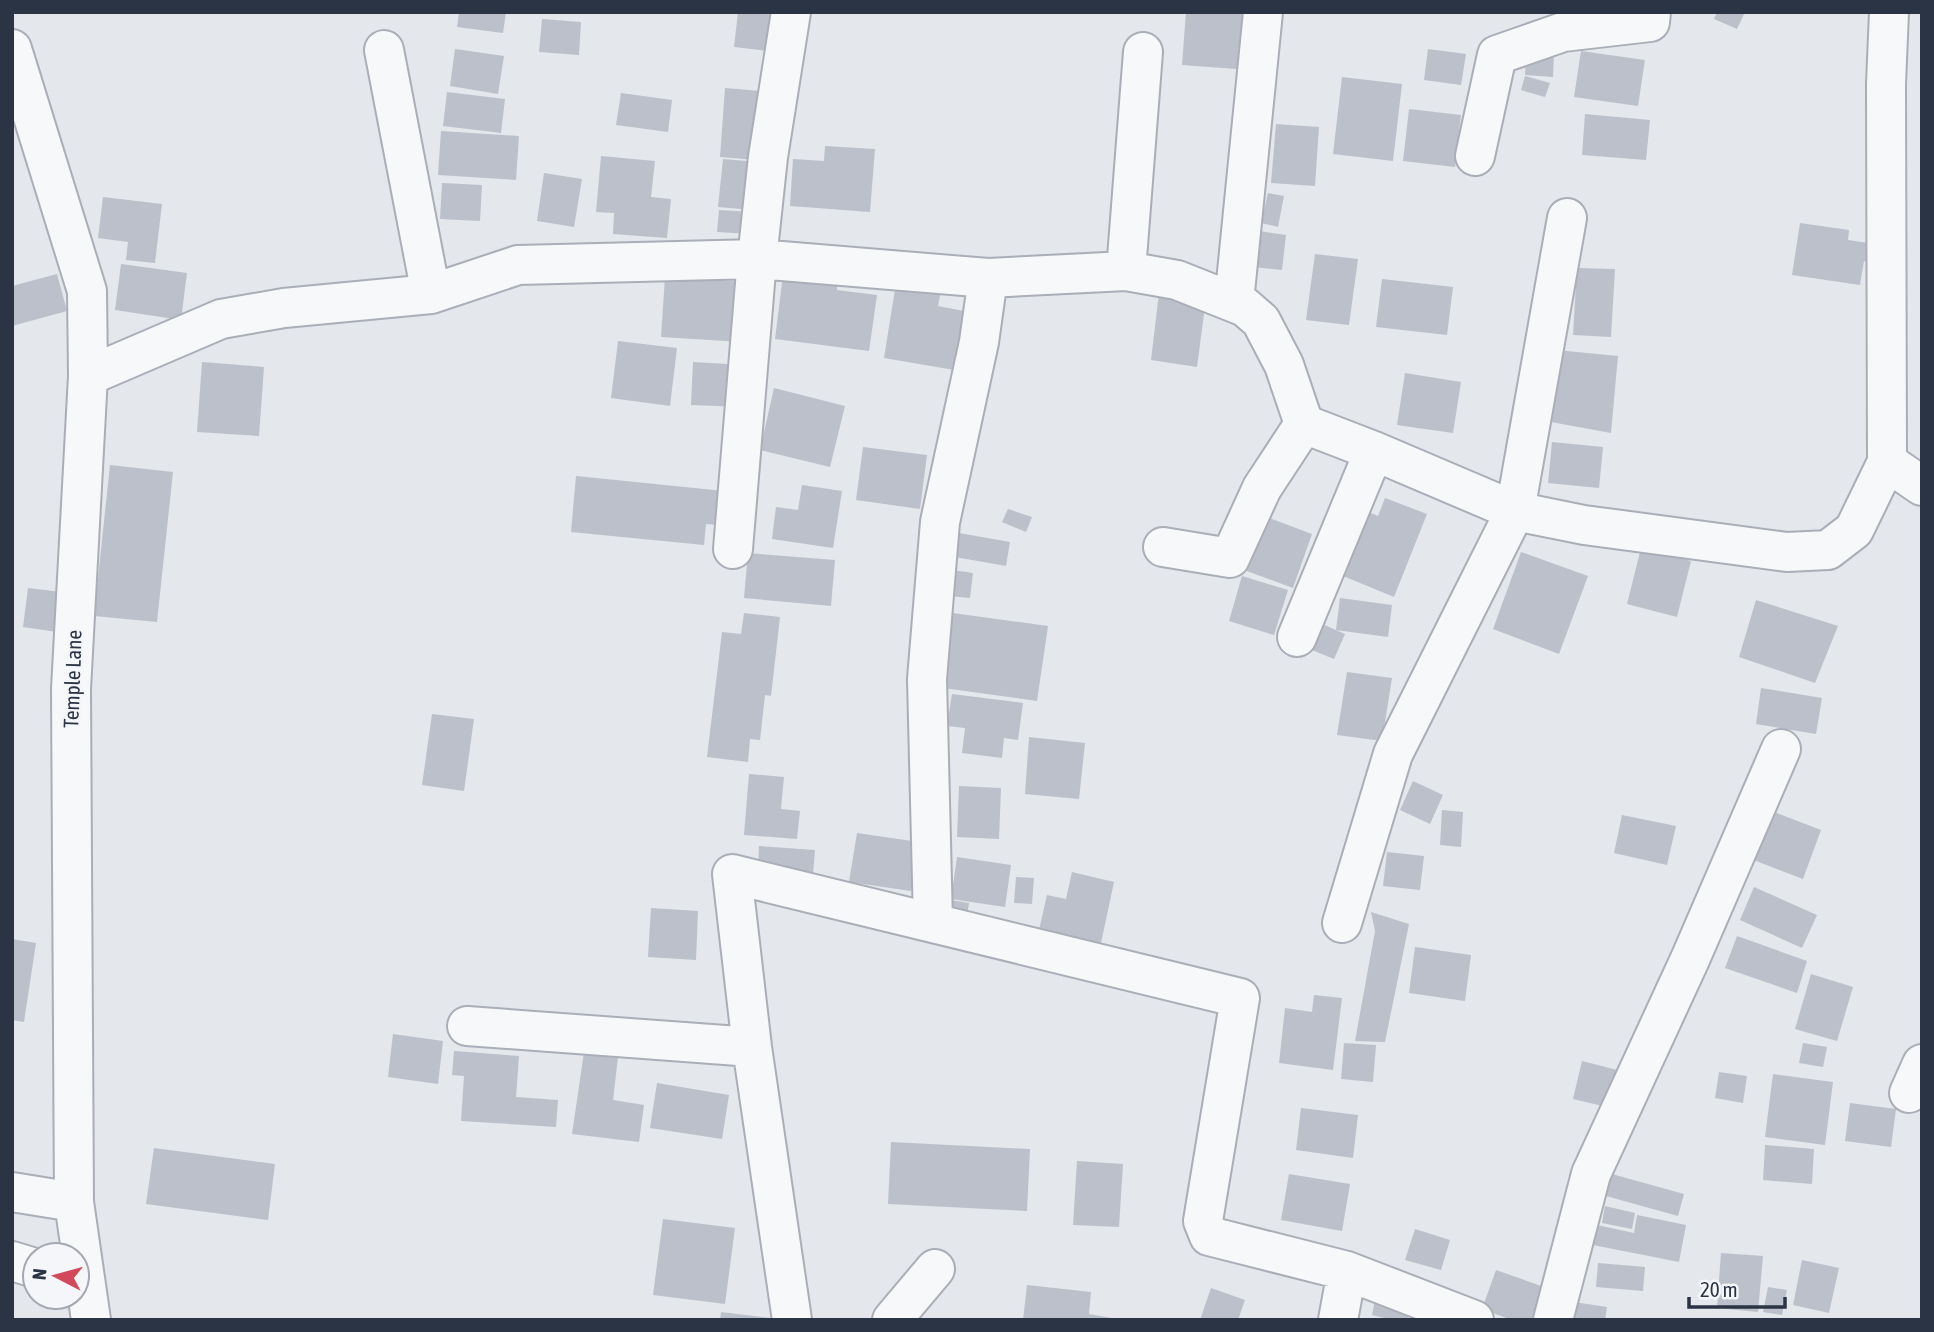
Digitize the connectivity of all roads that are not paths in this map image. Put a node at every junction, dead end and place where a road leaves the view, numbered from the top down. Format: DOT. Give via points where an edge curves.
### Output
graph roads {
  1 [pos="792,12"];
  2 [pos="1263,12"];
  3 [pos="1651,12"];
  4 [pos="1889,12"];
  5 [pos="12,49"];
  6 [pos="384,50"];
  7 [pos="1143,52"];
  8 [pos="1475,156"];
  9 [pos="1567,218"];
  10 [pos="757,259"];
  11 [pos="1126,271"];
  12 [pos="988,278"];
  13 [pos="430,294"];
  14 [pos="1234,302"];
  15 [pos="88,376"];
  16 [pos="1304,424"];
  17 [pos="1374,451"];
  18 [pos="1887,462"];
  19 [pos="1922,486"];
  20 [pos="1515,512"];
  21 [pos="1163,547"];
  22 [pos="733,549"];
  23 [pos="1297,637"];
  24 [pos="1781,749"];
  25 [pos="933,922"];
  26 [pos="1342,922"];
  27 [pos="467,1026"];
  28 [pos="752,1047"];
  29 [pos="12,1192"];
  30 [pos="74,1202"];
  31 [pos="78,1241"];
  32 [pos="935,1269"];
  33 [pos="1348,1270"];
  34 [pos="792,1320"];
  35 [pos="892,1320"];
  36 [pos="1338,1320"];
  37 [pos="1474,1320"];
  38 [pos="1553,1320"];
  1 -- 10 [label="street" via="768,156"];
  2 -- 14 [label="street"];
  3 -- 8 [label="street" via="1650,22 1563,32 1497,55"];
  4 -- 18 [label="street"];
  5 -- 15 [label="street, Temple Lane" via="87,291"];
  6 -- 13 [label="street"];
  7 -- 11 [label="street"];
  9 -- 20 [label="street"];
  10 -- 12 [label="street"];
  10 -- 13 [label="street" via="518,265"];
  10 -- 22 [label="street"];
  11 -- 12 [label="street"];
  11 -- 14 [label="street" via="1177,280"];
  12 -- 25 [label="street" via="979,342 940,522 927,679"];
  13 -- 15 [label="street" via="220,319"];
  14 -- 16 [label="street" via="1261,321 1284,365"];
  15 -- 30 [label="street, Temple Lane" via="71,689"];
  16 -- 17 [label="street"];
  16 -- 21 [label="street" via="1262,488 1230,558"];
  17 -- 20 [label="street"];
  17 -- 23 [label="street"];
  18 -- 19 [label="street"];
  18 -- 20 [label="street" via="1854,530 1828,550 1787,552"];
  20 -- 26 [label="street" via="1393,754"];
  24 -- 38 [label="street" via="1591,1174"];
  25 -- 28 [label="street" via="733,874"];
  25 -- 33 [label="street" via="1240,998 1203,1222 1209,1236"];
  27 -- 28 [label="street"];
  28 -- 34 [label="street"];
  29 -- 30 [label="street"];
  30 -- 31 [label="street, Temple Lane"];
  32 -- 35 [label="street"];
  33 -- 36 [label="street"];
  33 -- 37 [label="street"];
}
